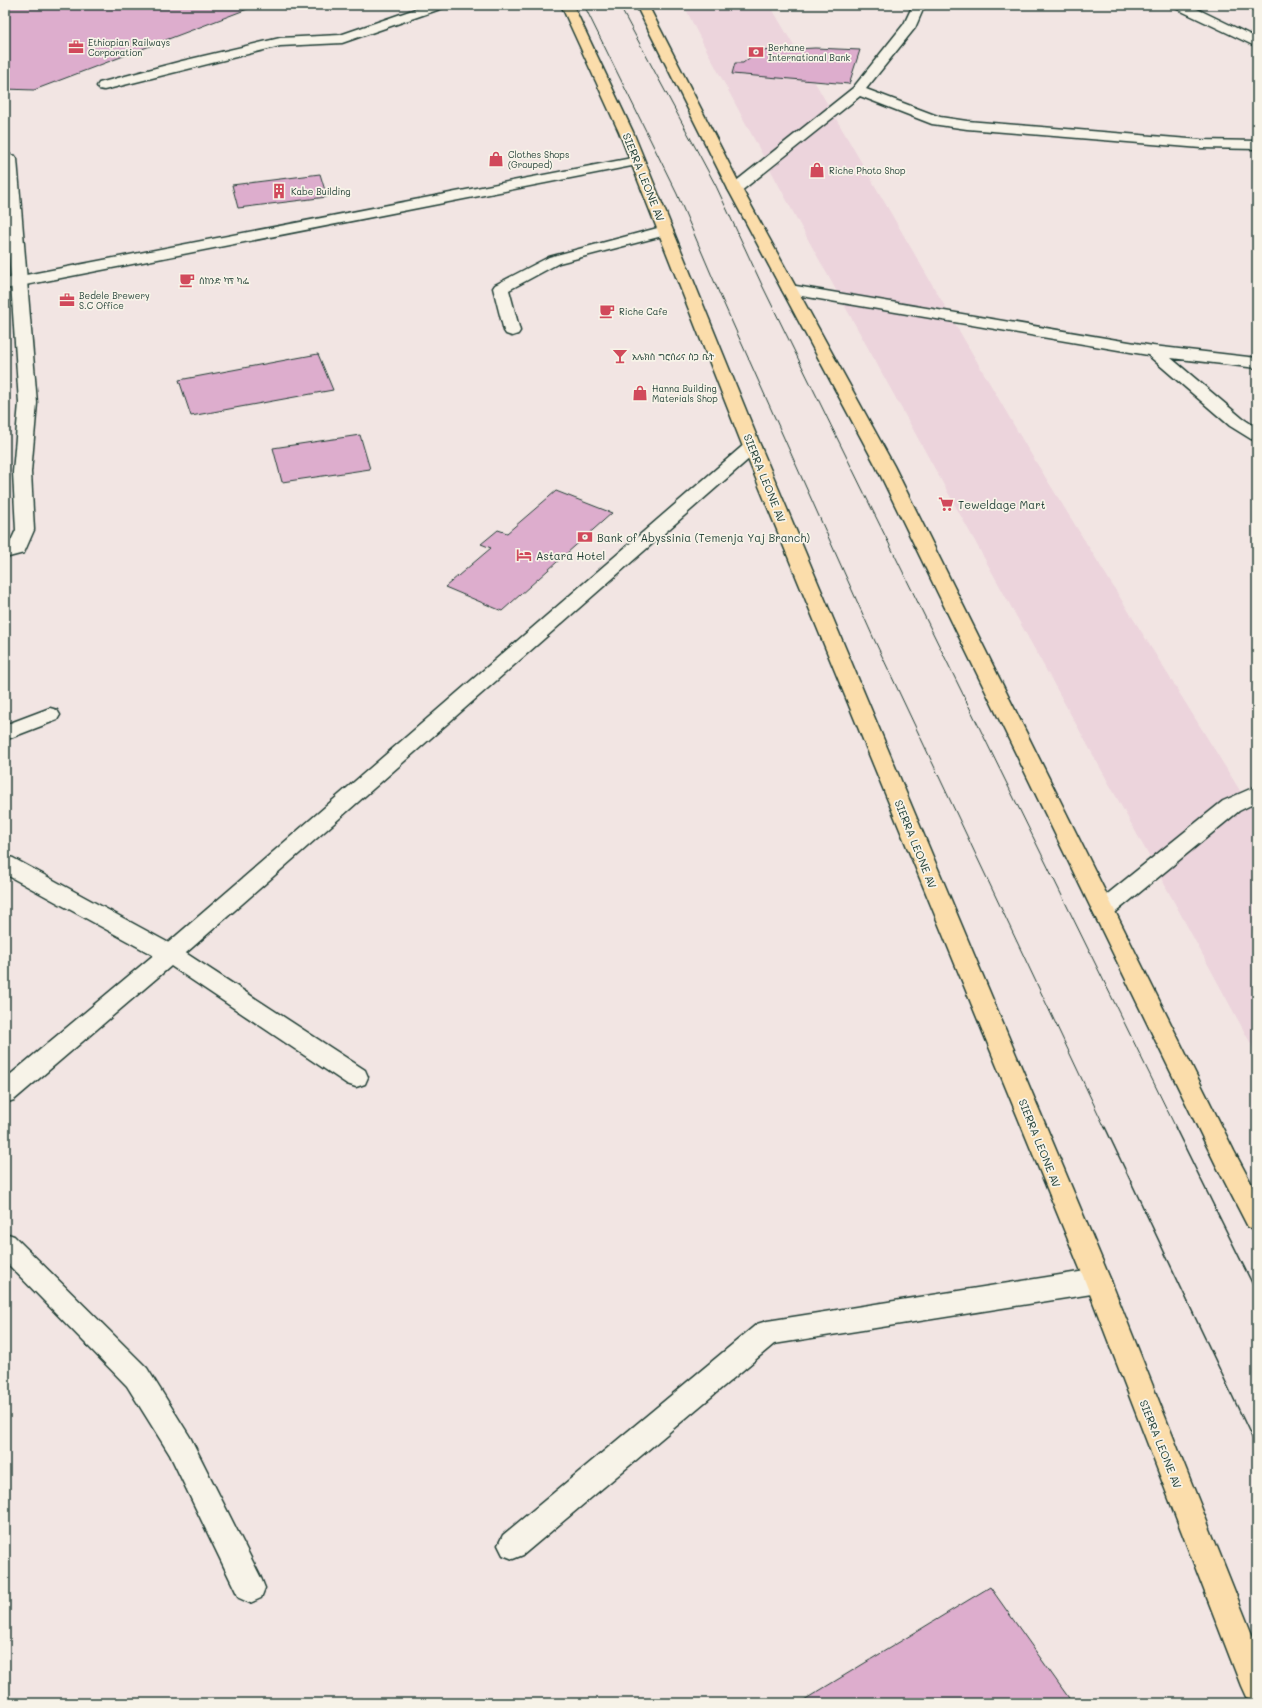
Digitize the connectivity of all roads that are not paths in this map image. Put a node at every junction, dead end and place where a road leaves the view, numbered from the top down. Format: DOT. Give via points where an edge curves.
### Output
graph roads {
  1 [pos="440,5"];
  2 [pos="567,5"];
  3 [pos="642,5"];
  4 [pos="919,5"];
  5 [pos="1179,5"];
  6 [pos="1257,43"];
  7 [pos="104,86"];
  8 [pos="858,91"];
  9 [pos="1257,145"];
  10 [pos="10,159"];
  11 [pos="637,161"];
  12 [pos="736,189"];
  13 [pos="665,231"];
  14 [pos="12,283"];
  15 [pos="790,290"];
  16 [pos="512,331"];
  17 [pos="1153,351"];
  18 [pos="1257,362"];
  19 [pos="1257,435"];
  20 [pos="752,447"];
  21 [pos="5,552"];
  22 [pos="50,715"];
  23 [pos="5,733"];
  24 [pos="1257,793"];
  25 [pos="5,864"];
  26 [pos="1103,910"];
  27 [pos="170,954"];
  28 [pos="356,1078"];
  29 [pos="5,1093"];
  30 [pos="1257,1219"];
  31 [pos="5,1244"];
  32 [pos="1098,1282"];
  33 [pos="513,1545"];
  34 [pos="250,1588"];
  35 [pos="1257,1686"];
  1 -- 7 [label="street" via="342,39 280,42"];
  2 -- 11 [label="main road, SIERRA LEONE AV"];
  3 -- 12 [label="main road"];
  4 -- 8 [label="street" via="910,25"];
  5 -- 6 [label="street"];
  8 -- 9 [label="street" via="937,121 1201,144"];
  8 -- 12 [label="street"];
  10 -- 14 [label="street"];
  11 -- 13 [label="main road, SIERRA LEONE AV"];
  11 -- 14 [label="street"];
  12 -- 15 [label="main road"];
  13 -- 16 [label="street" via="554,260 501,288"];
  13 -- 20 [label="main road, SIERRA LEONE AV"];
  14 -- 21 [label="street" via="28,403 22,472 25,530 17,549"];
  15 -- 17 [label="street"];
  15 -- 26 [label="main road" via="885,466"];
  17 -- 18 [label="street"];
  17 -- 19 [label="street" via="1236,422"];
  20 -- 27 [label="street"];
  20 -- 32 [label="main road, SIERRA LEONE AV"];
  22 -- 23 [label="street"];
  24 -- 26 [label="street" via="1231,806"];
  25 -- 27 [label="street"];
  26 -- 30 [label="main road"];
  27 -- 28 [label="street"];
  27 -- 29 [label="street"];
  31 -- 34 [label="street" via="137,1377 180,1446"];
  32 -- 33 [label="street" via="767,1333"];
  32 -- 35 [label="main road, SIERRA LEONE AV"];
}
